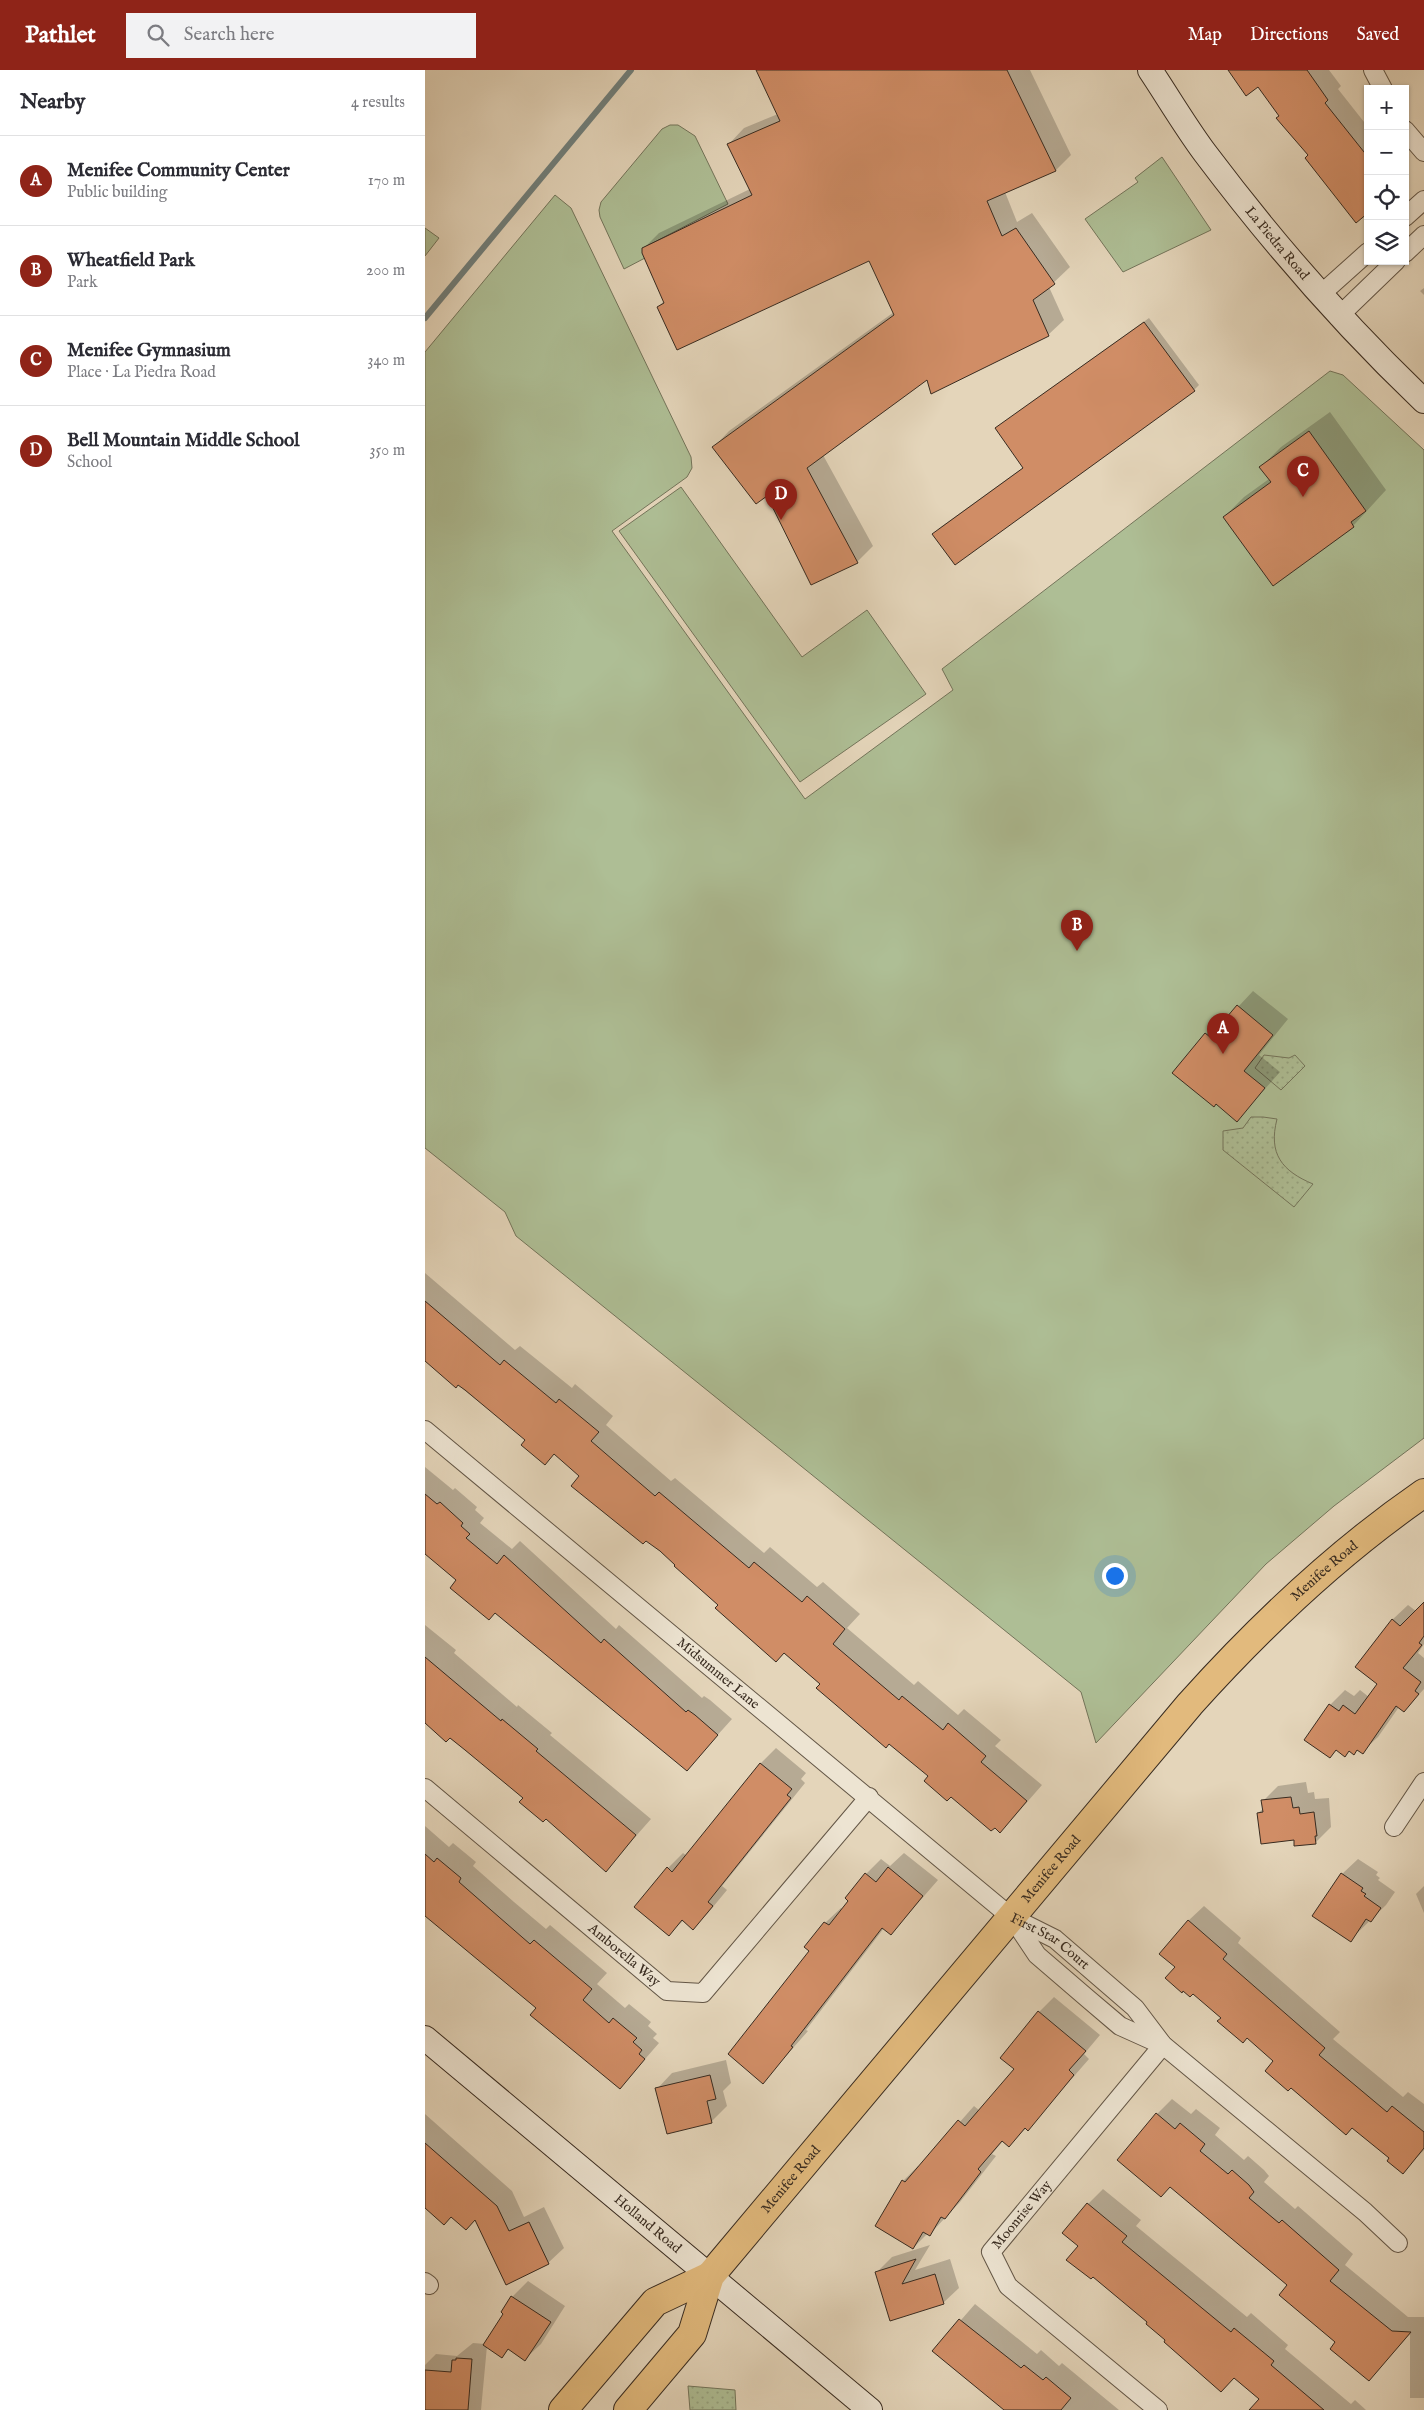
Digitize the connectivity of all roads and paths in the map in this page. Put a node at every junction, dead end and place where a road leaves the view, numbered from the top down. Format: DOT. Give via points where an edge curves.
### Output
graph roads {
  1 [pos="1150,70"];
  2 [pos="1373,70"];
  3 [pos="1381,85"];
  4 [pos="1409,135"];
  5 [pos="1424,152"];
  6 [pos="1424,200"];
  7 [pos="1409,213"];
  8 [pos="1424,235"];
  9 [pos="1409,249"];
  10 [pos="1364,256"];
  11 [pos="1392,265"];
  12 [pos="1320,295"];
  13 [pos="1339,317"];
  14 [pos="1424,401"];
  15 [pos="425,1430"];
  16 [pos="1424,1492"];
  17 [pos="1424,1782"];
  18 [pos="425,1788"];
  19 [pos="869,1798"];
  20 [pos="1394,1826"];
  21 [pos="1011,1917"];
  22 [pos="425,2038"];
  23 [pos="1163,2045"];
  24 [pos="1398,2243"];
  25 [pos="710,2276"];
  26 [pos="563,2410"];
  27 [pos="628,2410"];
  28 [pos="870,2410"];
  29 [pos="1158,2410"];
  1 -- 12 [label="main road, La Piedra Road" via="1203,151"];
  2 -- 3 [label="street"];
  4 -- 5 [label="street"];
  6 -- 7 [label="street"];
  8 -- 9 [label="street"];
  10 -- 12 [label="street"];
  11 -- 13 [label="street"];
  12 -- 13 [label="main road, La Piedra Road"];
  13 -- 14 [label="main road, La Piedra Road"];
  15 -- 19 [label="street, Midsummer Lane"];
  16 -- 21 [label="main road, Menifee Road" via="1380,1523 1311,1581 1231,1658"];
  17 -- 20 [label="street"];
  18 -- 19 [label="street, Amborella Way" via="667,1992 703,1993"];
  19 -- 21 [label="street, Midsummer Lane"];
  21 -- 23 [label="street, First Star Court" via="1037,1955 1120,2026"];
  21 -- 25 [label="main road, Menifee Road"];
  22 -- 25 [label="main road, Holland Road"];
  23 -- 24 [label="street, First Star Court"];
  23 -- 29 [label="street, Moonrise Way" via="991,2252 1008,2286"];
  25 -- 26 [label="main road, Menifee Road" via="655,2302"];
  25 -- 27 [label="main road, Menifee Road" via="692,2334"];
  25 -- 28 [label="main road, Holland Road"];
}
